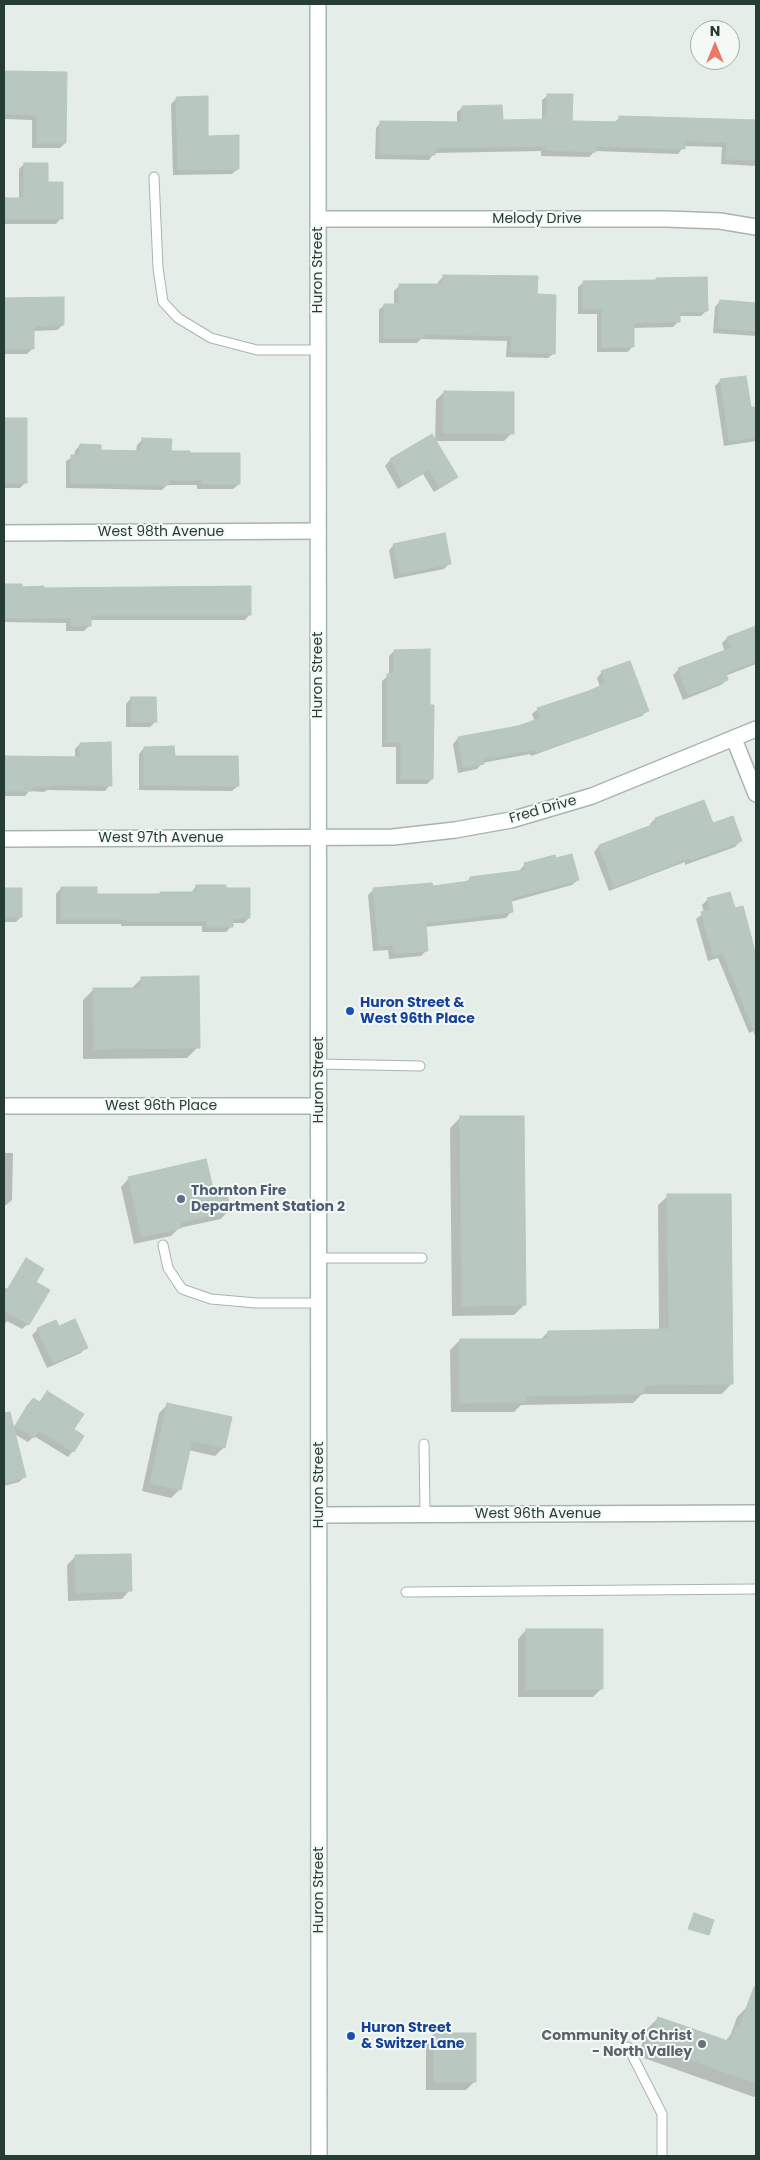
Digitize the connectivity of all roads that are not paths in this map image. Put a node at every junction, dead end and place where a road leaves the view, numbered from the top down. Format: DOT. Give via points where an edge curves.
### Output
graph roads {
  1 [pos="318,4"];
  2 [pos="154,177"];
  3 [pos="318,219"];
  4 [pos="756,227"];
  5 [pos="318,350"];
  6 [pos="318,531"];
  7 [pos="4,533"];
  8 [pos="756,729"];
  9 [pos="734,739"];
  10 [pos="756,794"];
  11 [pos="318,838"];
  12 [pos="4,839"];
  13 [pos="319,1064"];
  14 [pos="420,1066"];
  15 [pos="4,1106"];
  16 [pos="319,1106"];
  17 [pos="163,1245"];
  18 [pos="319,1258"];
  19 [pos="422,1258"];
  20 [pos="319,1303"];
  21 [pos="424,1444"];
  22 [pos="756,1513"];
  23 [pos="425,1514"];
  24 [pos="319,1515"];
  25 [pos="756,1589"];
  26 [pos="406,1592"];
  27 [pos="628,2047"];
  28 [pos="319,2156"];
  29 [pos="662,2156"];
  1 -- 3 [label="street, Huron Street"];
  2 -- 5 [label="lane" via="158,268 163,302 178,318 211,338 258,350"];
  3 -- 4 [label="street, Melody Drive" via="666,219 720,221"];
  3 -- 5 [label="street, Huron Street"];
  5 -- 6 [label="street, Huron Street"];
  6 -- 7 [label="street, West 98th Avenue"];
  6 -- 11 [label="street, Huron Street"];
  8 -- 9 [label="street, Fred Drive"];
  9 -- 10 [label="street"];
  9 -- 11 [label="street, Fred Drive" via="592,796 511,820 392,838"];
  11 -- 12 [label="street, West 97th Avenue"];
  11 -- 13 [label="street, Huron Street"];
  13 -- 14 [label="lane"];
  13 -- 16 [label="street, Huron Street"];
  15 -- 16 [label="street, West 96th Place"];
  16 -- 18 [label="street, Huron Street"];
  17 -- 20 [label="lane" via="168,1268 182,1289 211,1299"];
  18 -- 19 [label="lane"];
  18 -- 20 [label="street, Huron Street"];
  20 -- 24 [label="street, Huron Street"];
  21 -- 23 [label="lane"];
  22 -- 23 [label="street, West 96th Avenue"];
  23 -- 24 [label="street, West 96th Avenue"];
  24 -- 28 [label="street, Huron Street"];
  25 -- 26 [label="lane"];
  27 -- 29 [label="lane" via="662,2114"];
}
